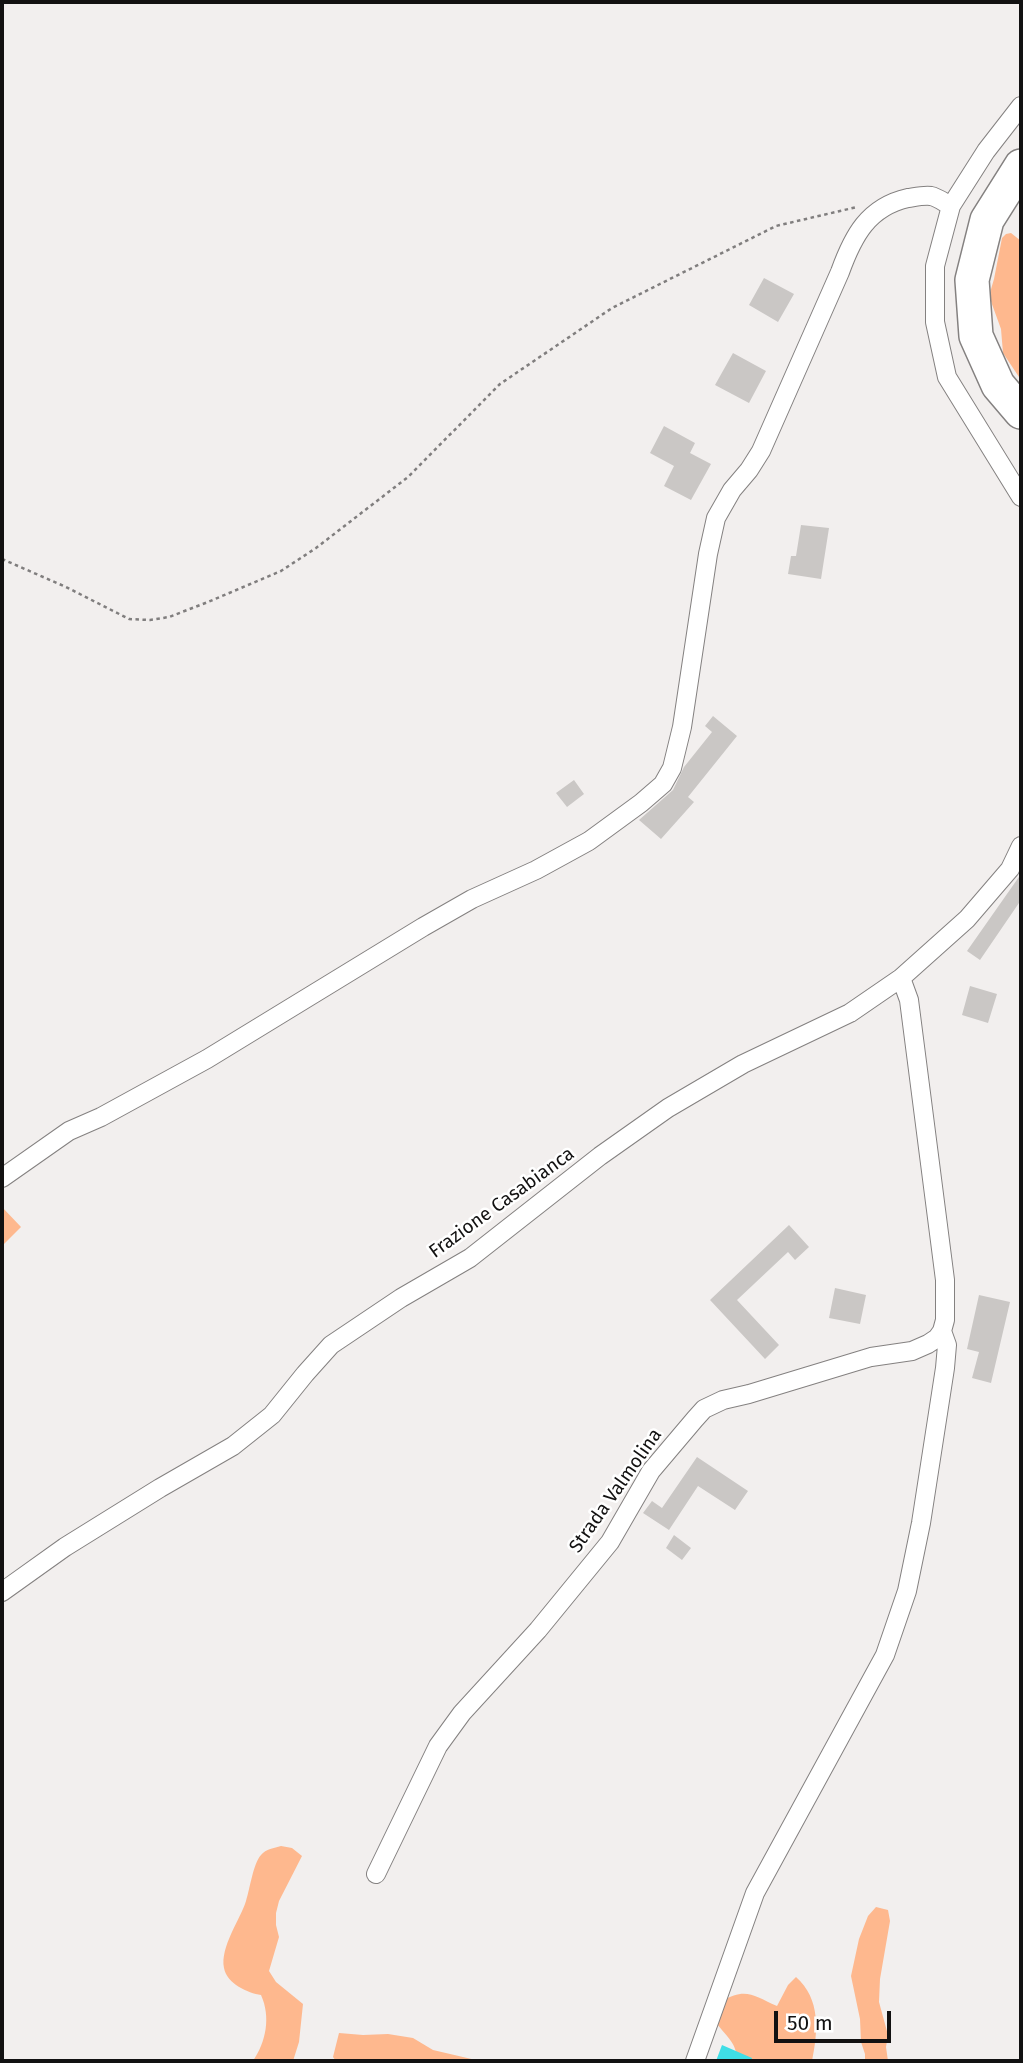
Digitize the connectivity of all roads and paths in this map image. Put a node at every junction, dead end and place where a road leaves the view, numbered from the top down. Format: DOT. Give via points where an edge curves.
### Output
graph roads {
  1 [pos="1021,106"];
  2 [pos="1021,166"];
  3 [pos="866,204"];
  4 [pos="951,206"];
  5 [pos="1021,412"];
  6 [pos="1021,496"];
  7 [pos="2,559"];
  8 [pos="1021,846"];
  9 [pos="901,978"];
  10 [pos="2,1178"];
  11 [pos="942,1331"];
  12 [pos="2,1592"];
  13 [pos="376,1874"];
  14 [pos="695,2061"];
  1 -- 4 [label="street"];
  2 -- 5 [label="highway" via="986,220 972,281 976,336 998,385"];
  3 -- 7 [label="path" via="776,226 612,308 500,384 408,477 316,548 281,571 208,602 169,617 129,619"];
  4 -- 6 [label="street" via="935,266 935,323 947,377"];
  4 -- 10 [label="street" via="931,196 898,201 871,218 850,244 761,451 716,518 682,727 672,768 663,783 589,841 472,899 207,1059 69,1131"];
  8 -- 9 [label="street, Frazione Casabianca" via="1010,869 967,919"];
  9 -- 11 [label="street" via="908,1000 945,1280"];
  9 -- 12 [label="street, Frazione Casabianca" via="850,1013 743,1064 668,1108 470,1258 331,1345 272,1415 233,1446"];
  11 -- 13 [label="street, Strada Valmolina" via="912,1351 871,1357 704,1409 651,1471 610,1542 438,1746"];
  11 -- 14 [label="street" via="947,1345 945,1368 921,1523 907,1591 890,1642 755,1893"];
}
